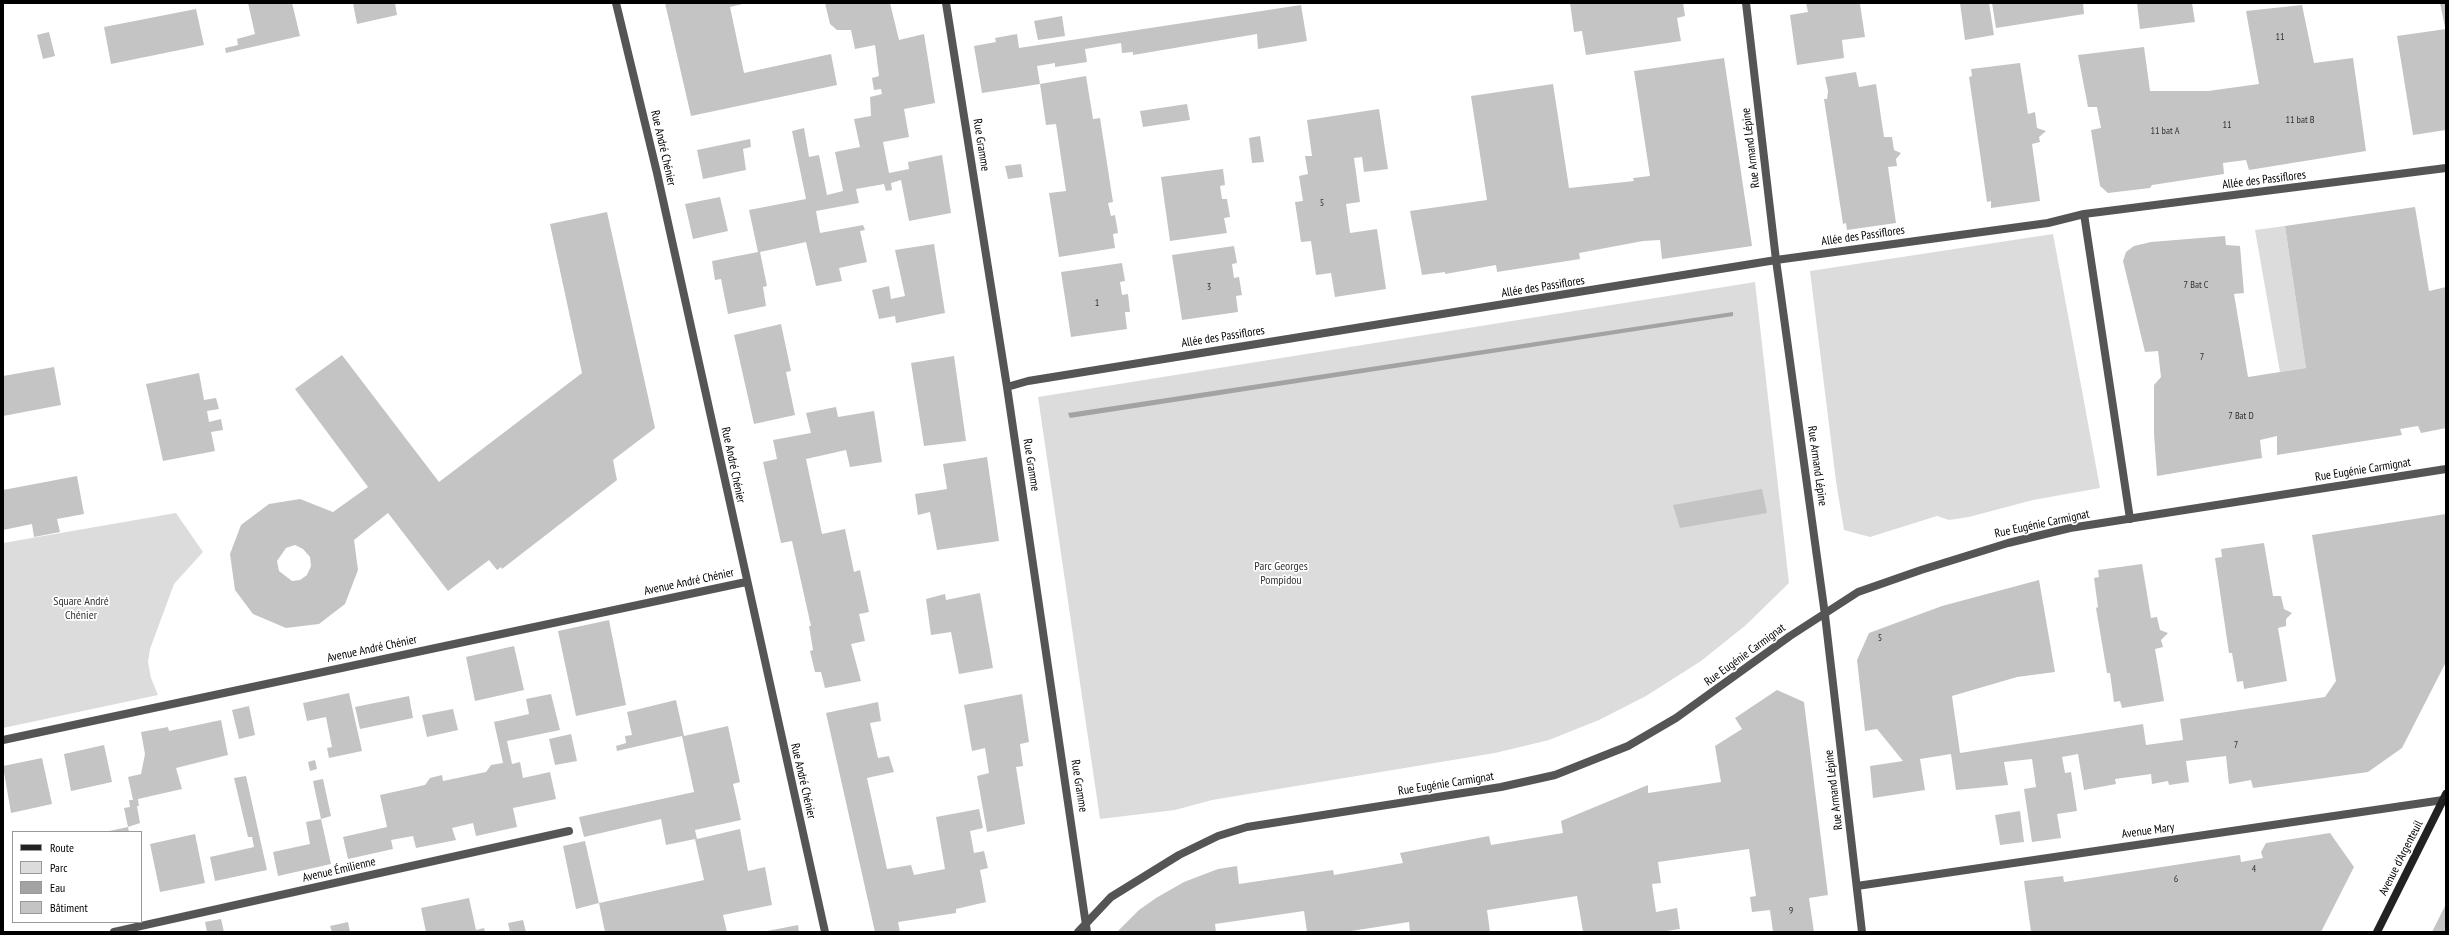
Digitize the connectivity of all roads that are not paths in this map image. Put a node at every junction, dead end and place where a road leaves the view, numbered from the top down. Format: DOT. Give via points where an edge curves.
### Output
graph roads {
  1 [pos="616,3"];
  2 [pos="946,3"];
  3 [pos="1746,3"];
  4 [pos="2446,168"];
  5 [pos="2084,214"];
  6 [pos="1776,260"];
  7 [pos="1007,387"];
  8 [pos="2446,469"];
  9 [pos="2130,519"];
  10 [pos="746,582"];
  11 [pos="1826,615"];
  12 [pos="3,740"];
  13 [pos="2445,797"];
  14 [pos="569,831"];
  15 [pos="1857,886"];
  16 [pos="1087,928"];
  17 [pos="114,932"];
  18 [pos="825,932"];
  19 [pos="1078,932"];
  20 [pos="1862,932"];
  21 [pos="2377,932"];
  1 -- 10 [label="street, Rue André Chénier" via="656,172"];
  2 -- 7 [label="street, Rue Gramme"];
  3 -- 6 [label="street, Rue Armand Lépine"];
  4 -- 5 [label="street, Allée des Passiflores"];
  5 -- 6 [label="street, Allée des Passiflores" via="2048,223"];
  5 -- 9 [label="street"];
  6 -- 7 [label="street, Allée des Passiflores" via="1028,381"];
  6 -- 11 [label="street, Rue Armand Lépine"];
  7 -- 16 [label="street, Rue Gramme"];
  8 -- 9 [label="street, Rue Eugénie Carmignat"];
  9 -- 11 [label="street, Rue Eugénie Carmignat" via="2070,528 1966,555 1858,592"];
  10 -- 12 [label="street, Avenue André Chénier"];
  10 -- 18 [label="street, Rue André Chénier"];
  11 -- 15 [label="street, Rue Armand Lépine"];
  11 -- 16 [label="street, Rue Eugénie Carmignat" via="1790,636 1676,718 1628,746 1555,775 1509,786 1247,827 1218,836 1179,855 1111,896"];
  13 -- 15 [label="street, Avenue Mary"];
  13 -- 21 [label="main road, Avenue d'Argenteuil"];
  14 -- 17 [label="street, Avenue Émilienne"];
  15 -- 20 [label="street, Rue Armand Lépine"];
  16 -- 19 [label="street, Rue Eugénie Carmignat"];
}
